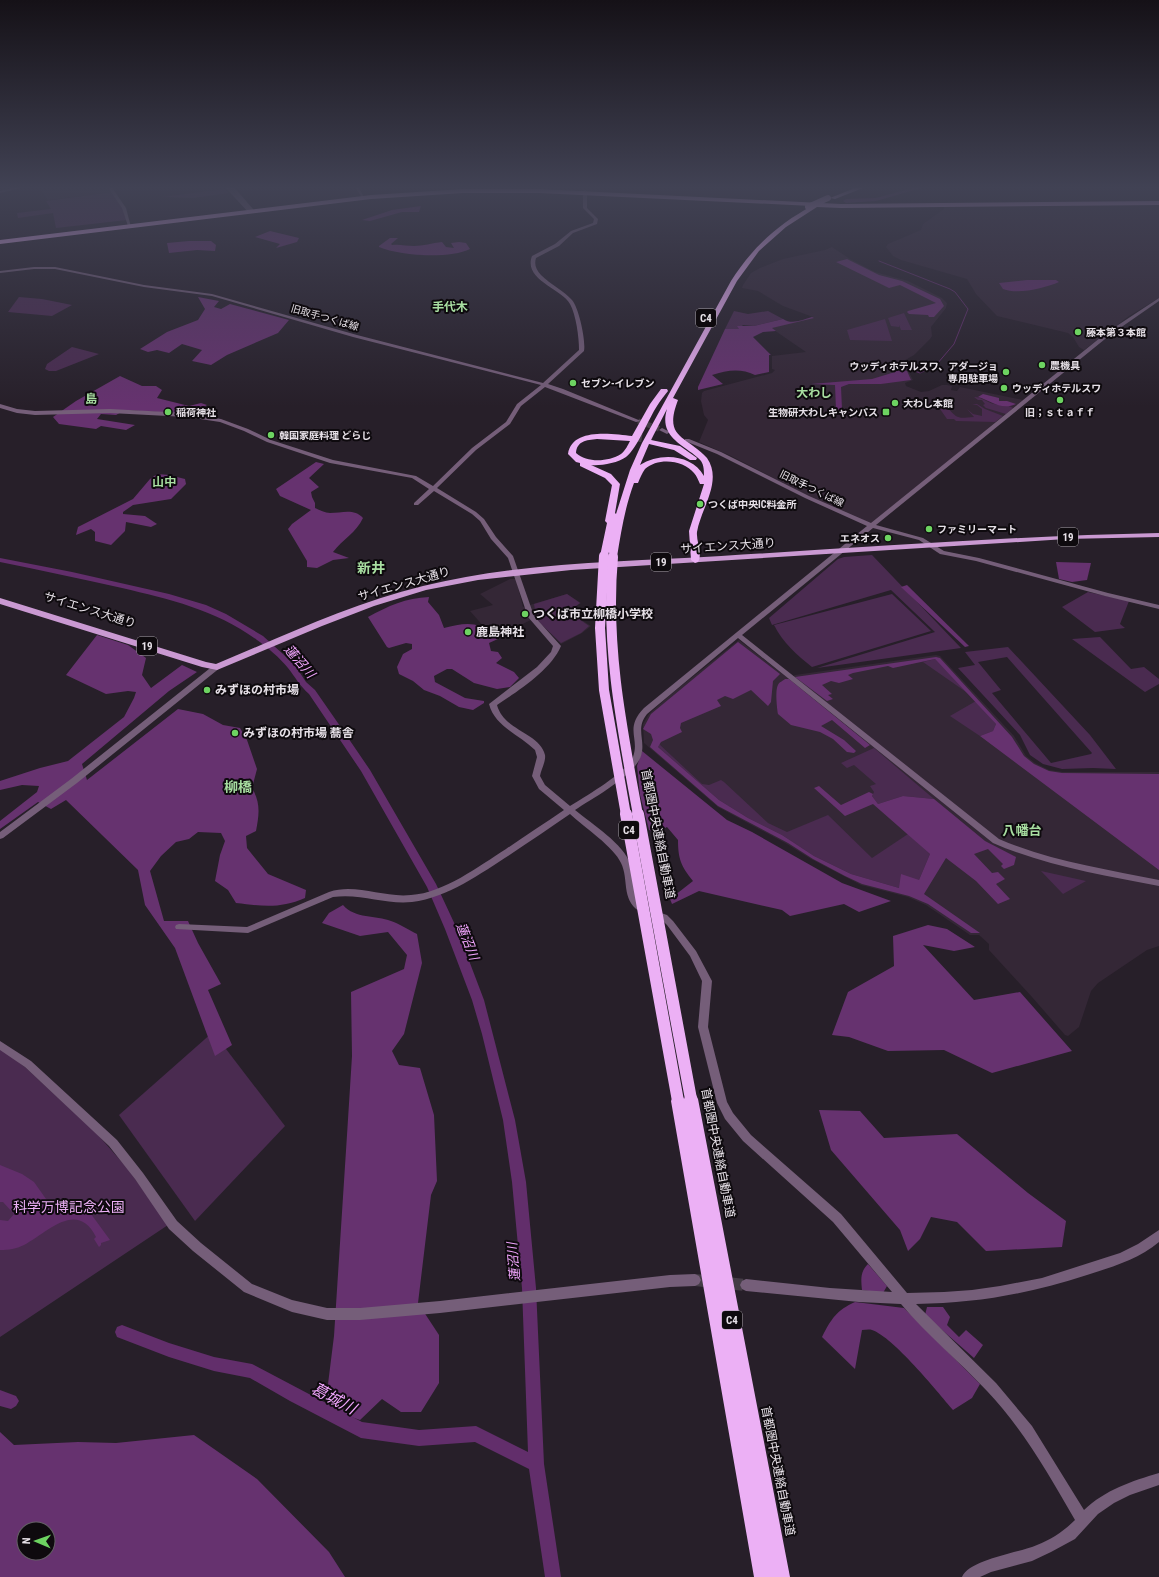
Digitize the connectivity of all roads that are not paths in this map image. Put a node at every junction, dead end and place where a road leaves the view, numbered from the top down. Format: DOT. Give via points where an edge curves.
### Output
graph roads {
  1 [pos="533,260"];
  2 [pos="743,260"];
  3 [pos="749,260"];
  4 [pos="0,272"];
  5 [pos="1159,299"];
  6 [pos="690,360"];
  7 [pos="544,385"];
  8 [pos="664,391"];
  9 [pos="0,406"];
  10 [pos="638,421"];
  11 [pos="687,440"];
  12 [pos="707,468"];
  13 [pos="703,482"];
  14 [pos="433,488"];
  15 [pos="416,504"];
  16 [pos="623,504"];
  17 [pos="872,526"];
  18 [pos="1159,535"];
  19 [pos="607,537"];
  20 [pos="931,545"];
  21 [pos="841,551"];
  22 [pos="608,556"];
  23 [pos="695,560"];
  24 [pos="518,572"];
  25 [pos="0,596"];
  26 [pos="0,601"];
  27 [pos="1159,607"];
  28 [pos="738,635"];
  29 [pos="217,666"];
  30 [pos="570,811"];
  31 [pos="0,836"];
  32 [pos="1159,883"];
  33 [pos="179,927"];
  34 [pos="0,1045"];
  35 [pos="684,1100"];
  36 [pos="1159,1235"];
  37 [pos="695,1280"];
  38 [pos="746,1285"];
  39 [pos="904,1299"];
  40 [pos="1159,1479"];
  41 [pos="1083,1521"];
  42 [pos="763,1577"];
  43 [pos="781,1577"];
  44 [pos="969,1577"];
  1 -- 7 [label="street" via="532,264 542,280 571,302 583,343 582,350"];
  2 -- 8 [label="highway, 首都圏中央連絡自動車道 / C4" via="718,297"];
  3 -- 6 [label="highway, 首都圏中央連絡自動車道 / C4"];
  4 -- 7 [label="street, 旧取手つくば線" via="55,268 144,286 212,295"];
  5 -- 17 [label="street" via="1108,334"];
  6 -- 12 [label="highway" via="670,408 668,422 674,434 699,454"];
  6 -- 16 [label="highway, 首都圏中央連絡自動車道 / C4" via="647,438 632,473"];
  7 -- 10 [label="street, 旧取手つくば線"];
  7 -- 14 [label="street" via="519,405 508,423 474,448"];
  8 -- 19 [label="highway, 首都圏中央連絡自動車道 / C4" via="632,454"];
  8 -- 19 [label="highway" via="624,455 595,463 580,460 572,454 573,446 588,437 634,438 609,434 589,435 572,442 568,449 574,460 608,476 616,484"];
  9 -- 14 [label="street" via="35,413 110,411 207,418 233,425 269,441 326,460 414,477"];
  11 -- 17 [label="street, 旧取手つくば線"];
  12 -- 13 [label="highway" via="686,450 652,441 689,454 704,472"];
  12 -- 23 [label="highway" via="706,493 693,528 692,539 697,553"];
  13 -- 16 [label="highway" via="696,469 685,462 654,462 640,470 628,499"];
  13 -- 23 [label="highway" via="685,534 689,553"];
  14 -- 15 [label="street"];
  14 -- 24 [label="street" via="482,520 492,538 511,557"];
  16 -- 22 [label="highway, 首都圏中央連絡自動車道 / C4"];
  17 -- 20 [label="street, 旧取手つくば線" via="917,537"];
  17 -- 21 [label="street"];
  18 -- 20 [label="main road, サイエンス大通り / 19" via="1095,535"];
  19 -- 22 [label="highway, 首都圏中央連絡自動車道 / C4"];
  20 -- 21 [label="main road, サイエンス大通り / 19"];
  20 -- 27 [label="street, 旧取手つくば線" via="946,555 977,559"];
  21 -- 23 [label="main road, サイエンス大通り / 19"];
  21 -- 28 [label="street"];
  22 -- 35 [label="highway, 首都圏中央連絡自動車道 / C4, bridge" via="600,628 605,696"];
  23 -- 24 [label="main road, サイエンス大通り / 19"];
  24 -- 29 [label="main road, サイエンス大通り / 19" via="451,582 400,595 353,611"];
  24 -- 30 [label="street" via="531,617 555,642 557,650 518,687 493,704 493,712 538,750 541,757 537,772 538,781"];
  25 -- 29 [label="main road, サイエンス大通り / 19" via="207,659"];
  26 -- 29 [label="main road, サイエンス大通り / 19" via="205,665"];
  28 -- 30 [label="street" via="643,714 637,725 639,749 631,766"];
  28 -- 32 [label="street" via="996,841 1051,861"];
  29 -- 31 [label="street" via="74,782"];
  30 -- 33 [label="street" via="470,876 422,897 392,899 362,892 343,891 248,930"];
  30 -- 39 [label="street" via="623,858 628,868 630,892 635,904 670,922 701,968 707,981 703,1027 722,1103 729,1116 744,1134 837,1218"];
  34 -- 37 [label="street" via="28,1064 112,1143 173,1225 248,1288 292,1306 326,1314 360,1314"];
  35 -- 42 [label="highway, 首都圏中央連絡自動車道 / C4"];
  35 -- 43 [label="highway, 首都圏中央連絡自動車道 / C4"];
  36 -- 39 [label="street" via="1111,1262 1044,1283 971,1296"];
  38 -- 39 [label="street"];
  39 -- 41 [label="street" via="992,1387 1028,1430"];
  40 -- 41 [label="street" via="1112,1497"];
  41 -- 44 [label="street" via="1056,1543"];
}
